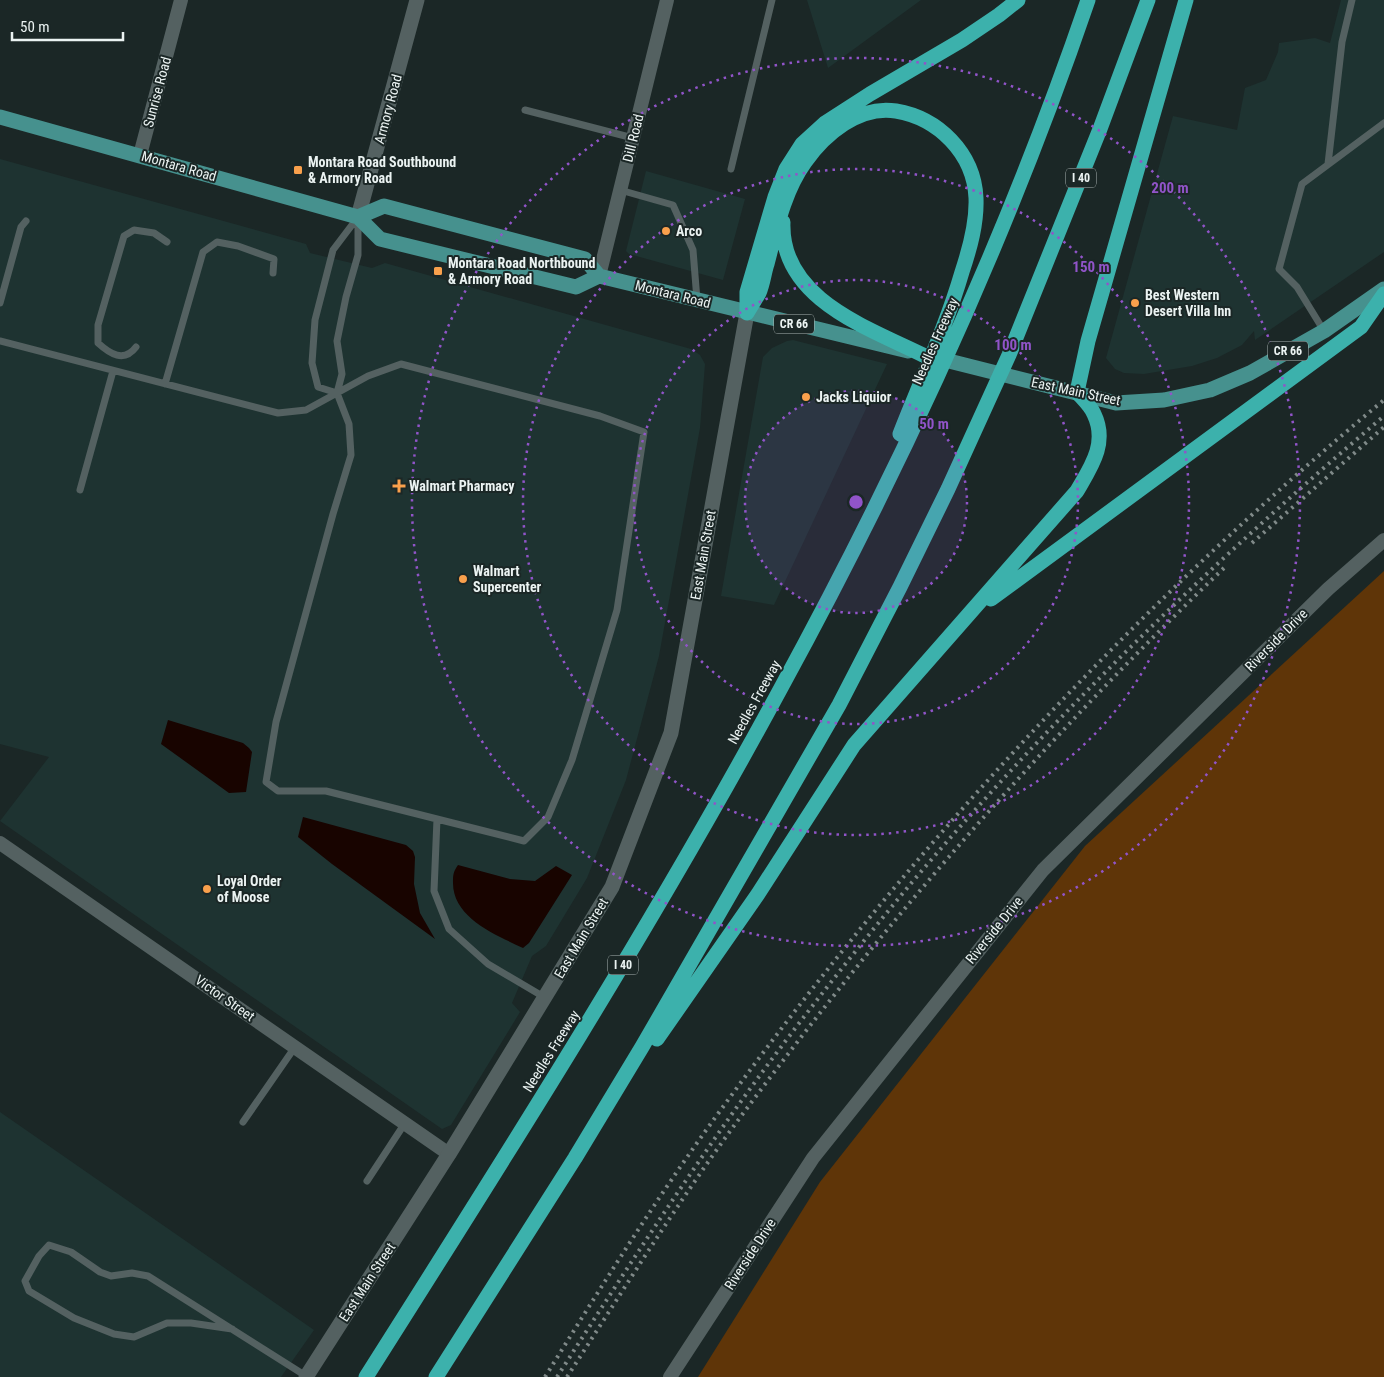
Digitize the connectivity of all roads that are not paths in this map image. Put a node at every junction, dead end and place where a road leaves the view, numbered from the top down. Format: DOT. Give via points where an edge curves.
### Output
graph roads {
  1 [pos="180,0"];
  2 [pos="417,0"];
  3 [pos="667,0"];
  4 [pos="772,0"];
  5 [pos="1018,0"];
  6 [pos="1088,0"];
  7 [pos="1148,0"];
  8 [pos="1186,0"];
  9 [pos="1352,0"];
  10 [pos="524,110"];
  11 [pos="0,117"];
  12 [pos="1384,123"];
  13 [pos="633,138"];
  14 [pos="140,155"];
  15 [pos="1328,164"];
  16 [pos="731,169"];
  17 [pos="620,190"];
  18 [pos="783,210"];
  19 [pos="358,217"];
  20 [pos="26,221"];
  21 [pos="167,242"];
  22 [pos="273,273"];
  23 [pos="600,276"];
  24 [pos="1384,289"];
  25 [pos="1384,294"];
  26 [pos="697,300"];
  27 [pos="0,304"];
  28 [pos="747,313"];
  29 [pos="1324,331"];
  30 [pos="947,337"];
  31 [pos="0,341"];
  32 [pos="136,347"];
  33 [pos="922,355"];
  34 [pos="114,370"];
  35 [pos="165,384"];
  36 [pos="1077,392"];
  37 [pos="337,393"];
  38 [pos="80,490"];
  39 [pos="1384,540"];
  40 [pos="967,616"];
  41 [pos="437,820"];
  42 [pos="0,843"];
  43 [pos="544,997"];
  44 [pos="296,1047"];
  45 [pos="243,1122"];
  46 [pos="405,1123"];
  47 [pos="449,1154"];
  48 [pos="575,1158"];
  49 [pos="366,1181"];
  50 [pos="232,1329"];
  51 [pos="306,1376"];
  52 [pos="366,1377"];
  53 [pos="436,1377"];
  54 [pos="670,1377"];
  1 -- 14 [label="street, Sunrise Road"];
  2 -- 19 [label="street, Armory Road"];
  3 -- 13 [label="street, Dill Road"];
  4 -- 16 [label="lane"];
  5 -- 28 [label="highway" via="962,40 824,123 802,144 786,169 775,197 746,292"];
  6 -- 30 [label="highway, Needles Freeway / I 40" via="1031,155"];
  7 -- 48 [label="highway, I 40" via="1009,355 900,588 839,705"];
  8 -- 36 [label="highway" via="1088,341"];
  9 -- 15 [label="lane" via="1342,42"];
  10 -- 13 [label="lane"];
  11 -- 14 [label="main road, Montara Road"];
  12 -- 15 [label="lane"];
  13 -- 17 [label="street, Dill Road"];
  14 -- 19 [label="main road, Montara Road"];
  15 -- 29 [label="lane" via="1302,184 1280,269 1297,287"];
  17 -- 23 [label="street, Dill Road"];
  17 -- 26 [label="lane" via="673,205 693,250"];
  18 -- 28 [label="highway" via="759,292"];
  18 -- 30 [label="highway" via="804,163 841,125 862,114 887,109 911,113 932,124 952,140 966,161 976,196 969,251"];
  18 -- 33 [label="highway" via="785,250 808,288 847,318"];
  19 -- 23 [label="main road" via="384,206 585,259"];
  19 -- 23 [label="main road, Montara Road" via="380,239 576,287"];
  19 -- 37 [label="lane" via="358,255 337,341 342,374"];
  19 -- 37 [label="lane" via="332,250 315,320 312,363 318,387"];
  20 -- 27 [label="lane" via="20,227"];
  21 -- 32 [label="lane" via="154,233 134,230 124,236 98,326 98,343 108,352 121,356 132,353"];
  22 -- 35 [label="lane" via="274,259 238,246 217,242 204,252"];
  23 -- 26 [label="main road, Montara Road"];
  24 -- 29 [label="main road, East Main Street / CR 66"];
  25 -- 40 [label="highway" via="1361,327"];
  26 -- 28 [label="main road, Montara Road"];
  28 -- 33 [label="main road, East Main Street / CR 66"];
  28 -- 43 [label="street, East Main Street" via="671,734 612,886"];
  29 -- 36 [label="main road, East Main Street / CR 66" via="1250,372 1202,392 1164,400 1116,403"];
  30 -- 52 [label="highway, Needles Freeway / I 40" via="858,540 783,686 575,1044"];
  31 -- 34 [label="lane"];
  33 -- 36 [label="main road, East Main Street / CR 66"];
  34 -- 35 [label="lane"];
  34 -- 38 [label="lane"];
  35 -- 37 [label="lane" via="278,413 306,410"];
  36 -- 40 [label="highway" via="1094,413 1100,434 1096,459 1077,491"];
  37 -- 41 [label="lane" via="349,424 351,455 276,722 266,782 278,791 326,791"];
  37 -- 41 [label="lane" via="368,376 401,364 600,416 644,432 617,610 572,760 548,817 524,841"];
  39 -- 54 [label="street, Riverside Drive" via="1328,588 1043,870 813,1158"];
  40 -- 48 [label="highway" via="854,745 758,894"];
  41 -- 43 [label="lane" via="434,891 449,930 488,964"];
  42 -- 44 [label="street, Victor Street"];
  43 -- 47 [label="street, East Main Street"];
  44 -- 45 [label="lane"];
  44 -- 46 [label="street, Victor Street"];
  46 -- 47 [label="street, Victor Street"];
  46 -- 49 [label="lane"];
  47 -- 51 [label="street, East Main Street"];
  48 -- 53 [label="highway, I 40"];
  50 -- 50 [label="lane" via="148,1276 132,1273 111,1276 71,1252 50,1245 39,1256 25,1281 29,1291 74,1318 114,1334 134,1337 167,1323"];
  50 -- 51 [label="lane"];
}
